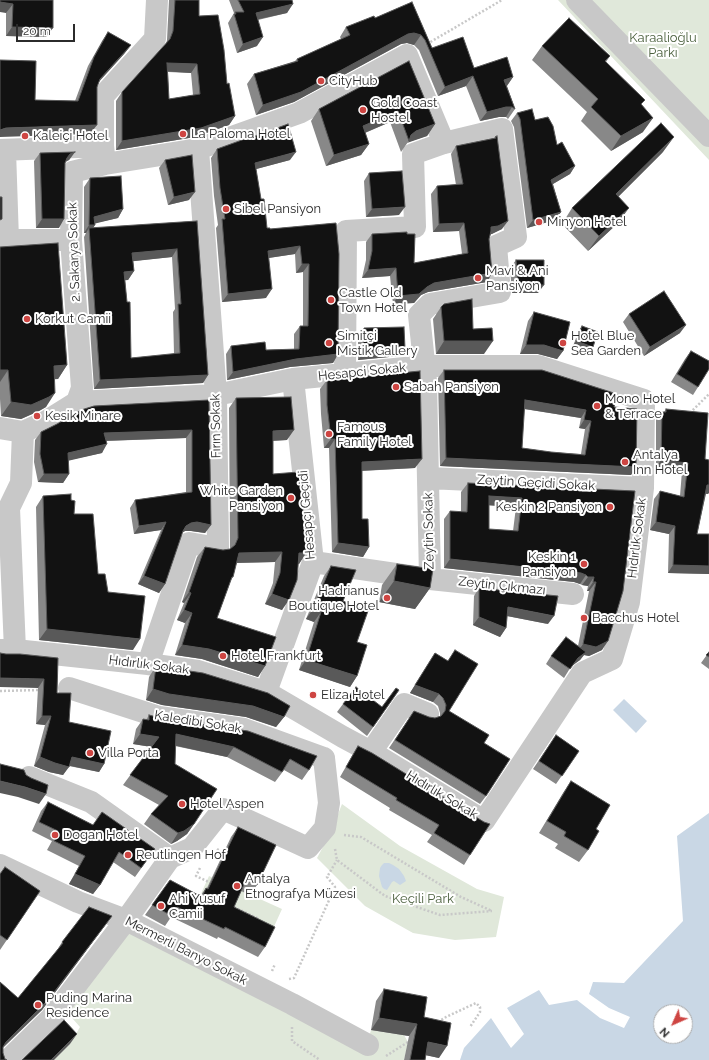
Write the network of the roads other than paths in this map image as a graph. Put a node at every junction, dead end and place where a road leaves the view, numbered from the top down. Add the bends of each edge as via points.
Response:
1 (157, 0) edge
2 (577, 0) edge
3 (709, 136) edge
4 (444, 143) junction
5 (198, 149) junction
6 (3, 150) edge
7 (104, 155) junction
8 (4, 240) edge
9 (71, 240) junction
10 (425, 366) junction
11 (345, 374) junction
12 (293, 379) junction
13 (216, 395) junction
14 (644, 400) joint
15 (77, 402) junction
16 (0, 428) edge
17 (23, 432) junction
18 (428, 478) junction
19 (643, 488) junction
20 (313, 562) junction
21 (430, 579) junction
22 (574, 594) dead end
23 (8, 650) edge
24 (148, 664) junction
25 (69, 688) road end
26 (266, 692) junction
27 (428, 714) dead end
28 (343, 737) junction
29 (371, 752) junction
30 (324, 758) junction
31 (29, 777) edge
32 (170, 858) junction
33 (0, 865) edge
34 (126, 920) junction
35 (377, 1051) road end
36 (8, 1060) edge

1 - 7 street via 155,39 103,96
2 - 3 street
4 - 5 street via 407,55 299,113
4 - 10 street, Zeytin Sokak via 502,129 516,237 496,246 500,292 430,304 418,315
4 - 11 street via 413,154 416,227 346,231
5 - 7 street
5 - 13 street, Fırın Sokak
6 - 7 street
6 - 8 street
7 - 9 street, 2. Sakarya Sokak via 72,172
8 - 9 street
9 - 15 street, 2. Sakarya Sokak via 82,388
10 - 11 street, Hesapci Sokak
10 - 14 street, Hesapci Sokak via 538,366
10 - 18 street, Zeytin Sokak
11 - 12 street, Hesapci Sokak
12 - 13 street, Hesapci Sokak
12 - 20 street, Hesapçı Geçidi
13 - 15 street, Hesapci Sokak
13 - 24 street, Fırın Sokak via 218,548 190,543
14 - 19 street, Hıdırlık Sokak
15 - 17 street
16 - 17 street
17 - 23 street via 21,483 9,508
18 - 19 street, Zeytin Geçidi Sokak
18 - 21 street, Zeytin Sokak
19 - 29 street, Hıdırlık Sokak via 629,602 612,659 582,673 484,821
20 - 21 street, Zeytin Sokak
20 - 26 street, Hesapçı Geçidi
21 - 22 street, Zeytin Çıkmazı
23 - 24 street, Hıdırlık Sokak
24 - 26 street, Hıdırlık Sokak via 198,671
25 - 30 street, Kaledibi Sokak via 158,717 244,729
26 - 28 street, Hıdırlık Sokak
27 - 29 street via 404,704
28 - 29 street, Hıdırlık Sokak
28 - 30 street
30 - 32 street via 329,803 328,830 308,848 223,809 192,848
31 - 32 street via 91,802
32 - 34 street
33 - 34 street, Mermerli Banyo Sokak via 78,902
34 - 35 street, Mermerli Banyo Sokak via 292,1004
34 - 36 street via 51,1018

